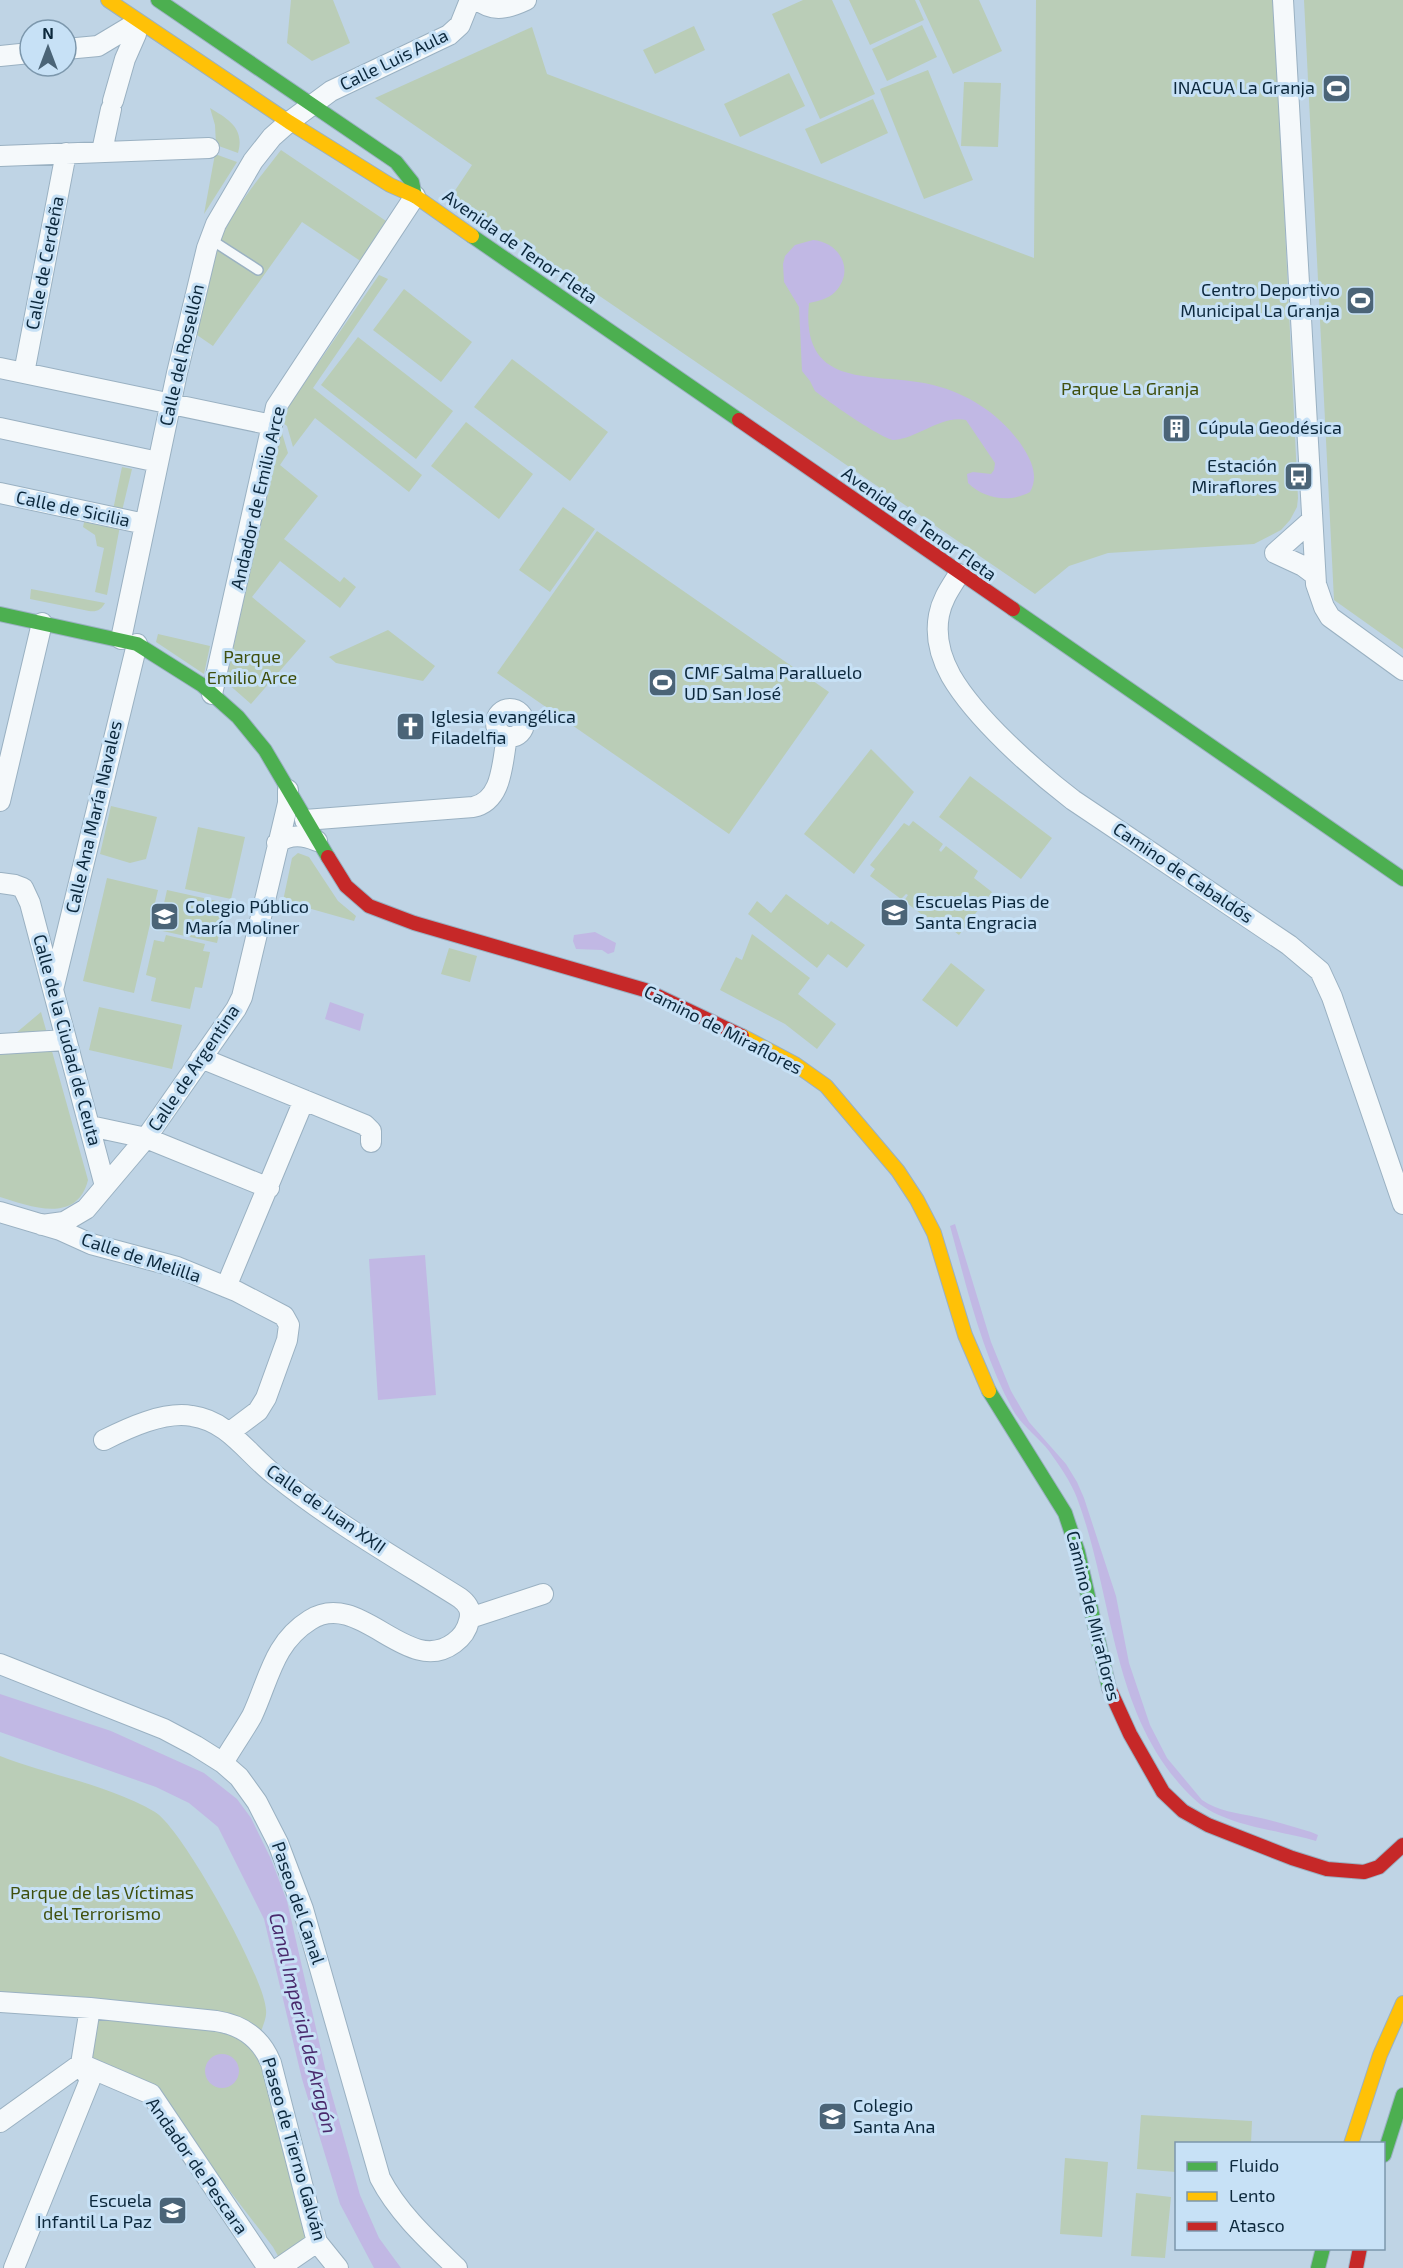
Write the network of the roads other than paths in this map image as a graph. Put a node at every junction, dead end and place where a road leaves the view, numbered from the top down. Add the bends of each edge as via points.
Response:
1 (108, 0) edge
2 (158, 0) edge
3 (526, 0) edge
4 (1283, 0) edge
5 (472, 3) edge
6 (78, 48) edge
7 (18, 54) edge
8 (0, 56) edge
9 (312, 104) junction
10 (289, 122) junction
11 (208, 148) dead end
12 (102, 151) junction
13 (66, 153) junction
14 (0, 156) edge
15 (415, 196) junction
16 (210, 239) junction
17 (258, 270) dead end
18 (0, 368) edge
19 (24, 373) junction
20 (170, 404) junction
21 (272, 425) junction
22 (0, 428) edge
23 (158, 462) junction
24 (0, 494) edge
25 (1312, 520) junction
26 (145, 524) junction
27 (959, 574) junction
28 (1315, 575) junction
29 (0, 614) edge
30 (42, 622) junction
31 (129, 641) junction
32 (1403, 670) edge
33 (212, 694) junction
34 (507, 737) dead end
35 (288, 790) junction
36 (0, 801) edge
37 (305, 820) junction
38 (317, 841) junction
39 (277, 843) junction
40 (1403, 879) edge
41 (0, 883) edge
42 (53, 990) junction
43 (66, 1040) junction
44 (0, 1044) edge
45 (201, 1058) junction
46 (304, 1100) junction
47 (90, 1126) junction
48 (146, 1138) junction
49 (371, 1142) dead end
50 (105, 1186) junction
51 (268, 1188) junction
52 (1403, 1204) edge
53 (0, 1212) edge
54 (42, 1225) junction
55 (226, 1287) junction
56 (230, 1432) junction
57 (104, 1440) dead end
58 (543, 1594) dead end
59 (470, 1618) junction
60 (0, 1664) edge
61 (223, 1763) junction
62 (1403, 1845) edge
63 (0, 2002) edge
64 (1403, 2002) edge
65 (90, 2008) junction
66 (81, 2064) junction
67 (1403, 2096) edge
68 (0, 2122) edge
69 (1352, 2142) edge
70 (1385, 2149) edge
71 (318, 2242) junction
72 (1322, 2250) edge
73 (1360, 2250) edge
74 (14, 2268) edge
75 (268, 2268) edge
76 (279, 2268) edge
77 (338, 2268) edge
78 (457, 2268) edge
79 (1318, 2268) edge
80 (1356, 2268) edge

1 - 10 main road, Avenida de Tenor Fleta
2 - 9 main road, Avenida de Tenor Fleta
3 - 5 street via 499,9
4 - 25 street
5 - 9 street, Calle Luis Aula via 449,35 331,91
6 - 12 street via 98,46 132,31
7 - 8 street
9 - 10 street, Calle del Rosellón
9 - 15 main road, Avenida de Tenor Fleta via 396,162 412,182
10 - 15 main road, Avenida de Tenor Fleta via 390,185
10 - 16 street, Calle del Rosellón via 253,161
11 - 12 street
12 - 13 street
13 - 14 street
13 - 19 street, Calle de Cerdeña
15 - 21 street, Andador de Emilio Arce via 276,407
15 - 27 main road, Avenida de Tenor Fleta
16 - 17 lane
16 - 20 street, Calle del Rosellón
18 - 19 street
19 - 20 street
20 - 21 street
20 - 23 street, Calle del Rosellón
21 - 33 street, Andador de Emilio Arce
22 - 23 street
23 - 26 street, Calle del Rosellón
24 - 26 street, Calle de Sicilia
25 - 28 street
25 - 28 street via 1275,553
26 - 31 street, Calle del Rosellón
27 - 40 main road, Avenida de Tenor Fleta
27 - 52 street, Camino de Cabaldós via 939,615 940,647 951,677 981,715 1073,801 1320,970
28 - 32 street via 1320,599 1330,617
29 - 30 main road, Camino de Miraflores
30 - 31 main road, Camino de Miraflores
30 - 36 street
31 - 33 main road, Camino de Miraflores via 182,671
31 - 42 street, Calle Ana María Navales
33 - 35 main road, Camino de Miraflores via 260,744
34 - 37 street via 496,789 485,803
35 - 37 main road, Camino de Miraflores
35 - 39 street, Calle de Argentina
37 - 38 main road, Camino de Miraflores
38 - 39 street via 294,836
38 - 62 main road, Camino de Miraflores via 346,886 369,906 414,923 638,987 746,1038 826,1086 898,1171 934,1233 982,1379 1065,1513 1110,1690 1163,1792 1183,1811 1215,1828 1327,1869 1364,1872 1379,1867
39 - 45 street, Calle de Argentina via 242,997
41 - 42 street, Calle de la Ciudad de Ceuta via 23,888 27,895
42 - 43 street, Calle de la Ciudad de Ceuta
43 - 44 street
43 - 47 street, Calle de la Ciudad de Ceuta
45 - 46 street
45 - 48 street, Calle de Argentina
46 - 49 street via 365,1125 371,1131
46 - 51 street
47 - 48 street
47 - 50 street, Calle de la Ciudad de Ceuta
48 - 50 street, Calle de Argentina
48 - 51 street
50 - 54 street, Calle de Argentina via 79,1215
51 - 55 street
53 - 54 street, Calle de Melilla
54 - 55 street, Calle de Melilla via 91,1244 177,1267
55 - 56 street, Calle de Melilla via 278,1311 289,1325 262,1405
56 - 57 street, Calle de Juan XXII via 190,1415 131,1427
56 - 59 street, Calle de Juan XXII via 274,1476 460,1598 468,1605
58 - 59 street
59 - 61 street via 457,1641 439,1651 424,1652 354,1617 319,1614 280,1648 251,1716
60 - 61 street, Paseo del Canal via 164,1729
61 - 78 street, Paseo del Canal via 257,1802 292,1875 380,2178 411,2222
63 - 65 street, Paseo de Tierno Galván
64 - 69 main road via 1380,2055
65 - 66 street
65 - 71 street, Paseo de Tierno Galván via 225,2022 262,2044 271,2063
66 - 68 street
66 - 74 street via 90,2080
66 - 75 street, Andador de Pescara via 151,2094
67 - 70 main road
71 - 76 street
71 - 77 street, Paseo de Tierno Galván
72 - 79 main road
73 - 80 main road

